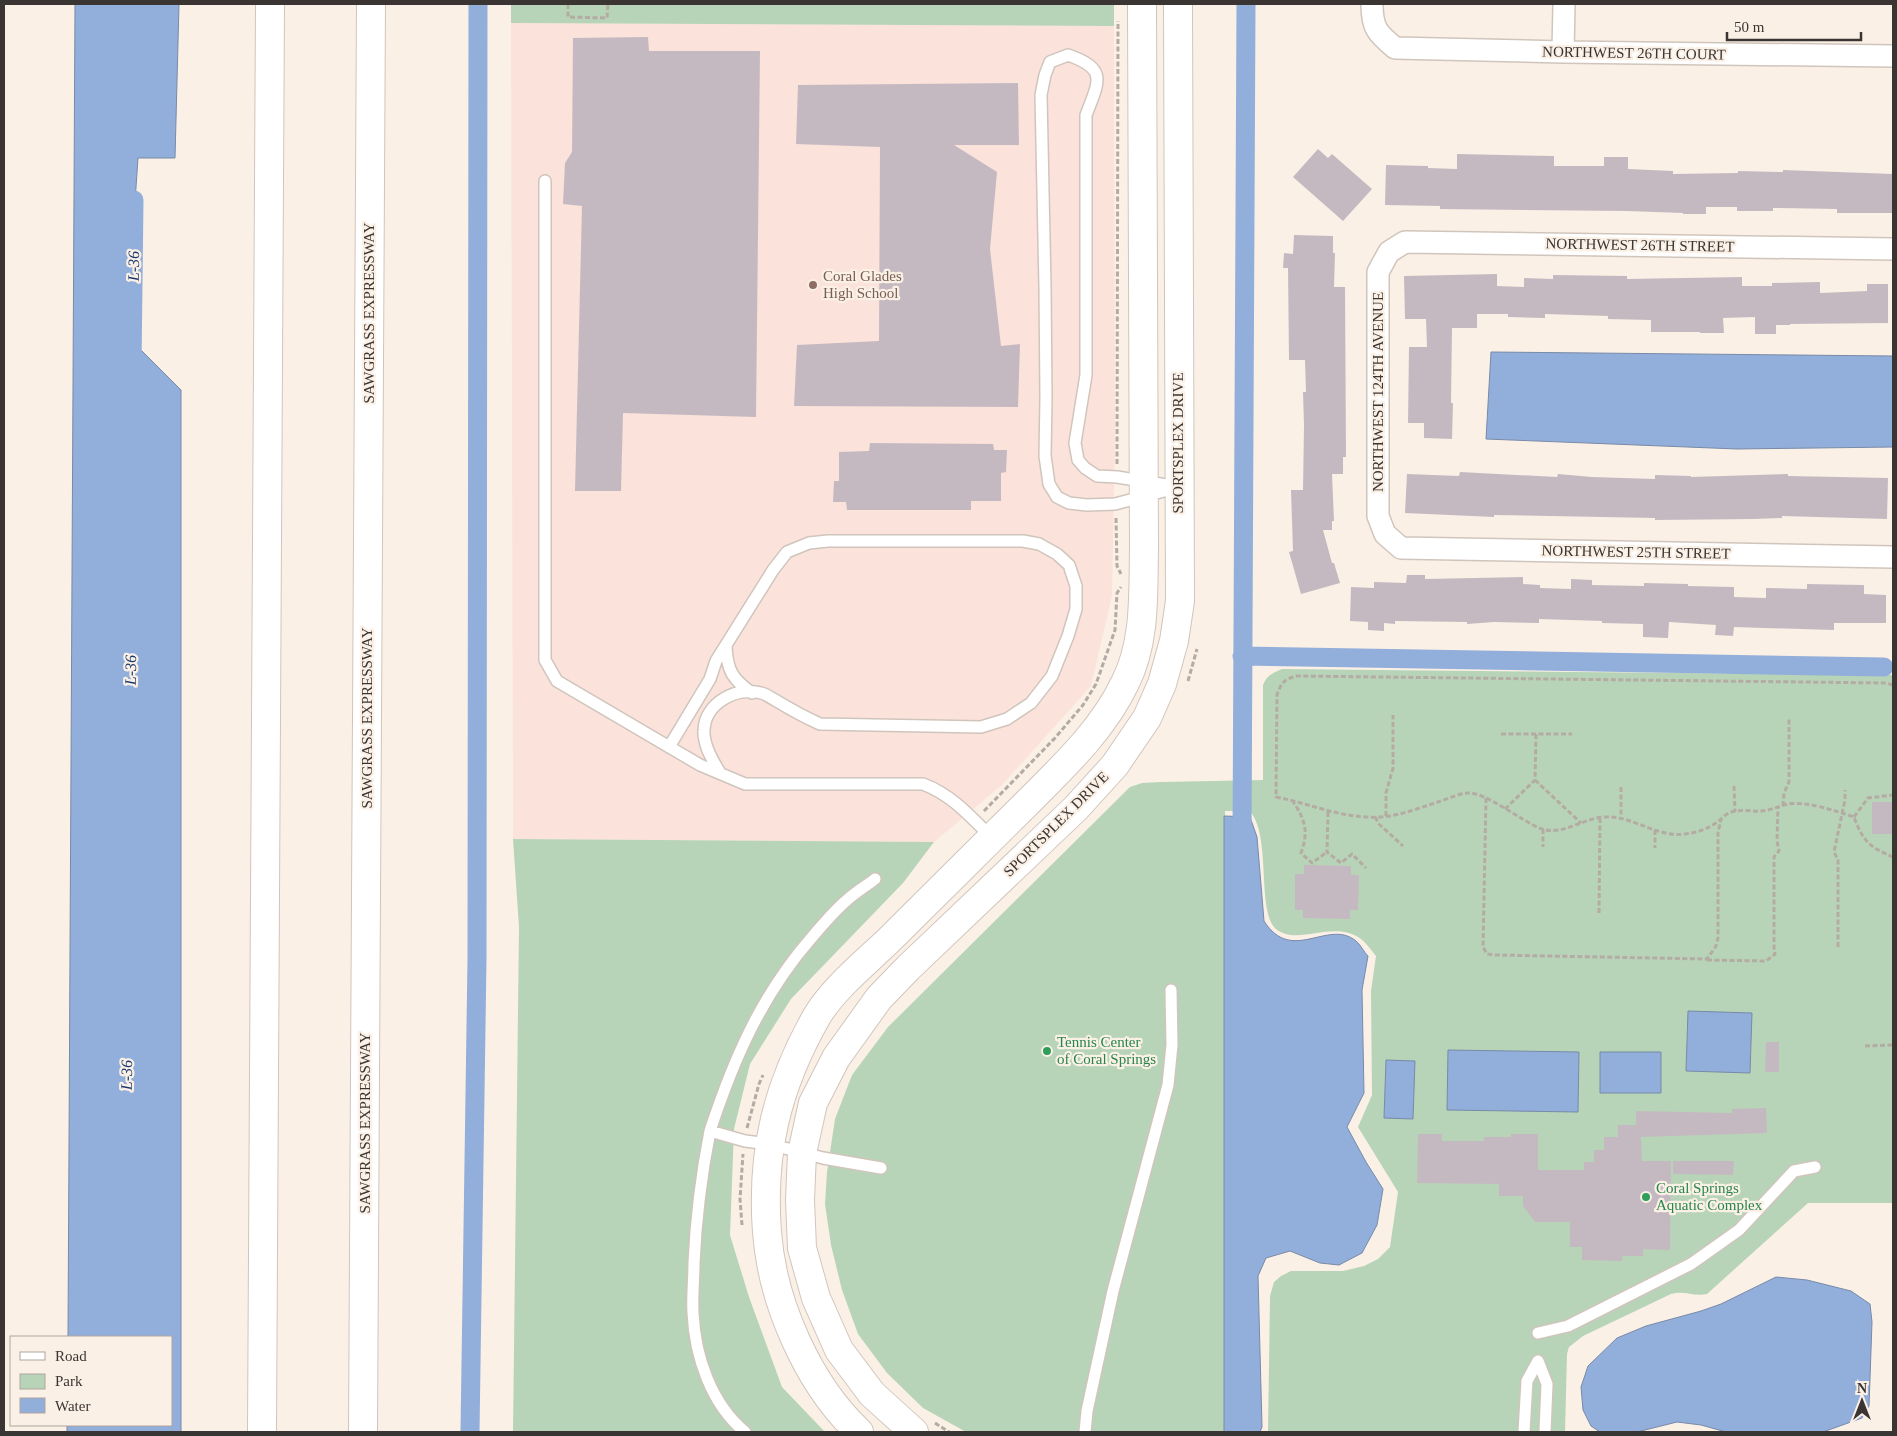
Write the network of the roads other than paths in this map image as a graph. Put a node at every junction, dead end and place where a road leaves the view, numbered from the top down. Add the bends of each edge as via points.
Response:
1 (270, 4) edge
2 (371, 4) edge
3 (1142, 4) edge
4 (1178, 4) edge
5 (1372, 4) edge
6 (1564, 4) edge
7 (1563, 52) junction
8 (1893, 56) edge
9 (545, 181) dead end
10 (1893, 249) edge
11 (1389, 252) joint
12 (1178, 487) junction
13 (1143, 488) junction
14 (1385, 534) joint
15 (1893, 557) edge
16 (726, 646) junction
17 (752, 693) junction
18 (669, 747) junction
19 (720, 774) junction
20 (992, 838) junction
21 (875, 879) dead end
22 (1171, 990) dead end
23 (710, 1131) junction
24 (769, 1144) junction
25 (802, 1153) junction
26 (1815, 1167) dead end
27 (881, 1168) dead end
28 (1538, 1333) dead end
29 (921, 1425) edge
30 (262, 1432) edge
31 (363, 1432) edge
32 (745, 1432) edge
33 (859, 1432) edge
34 (1085, 1432) edge
35 (1524, 1432) edge
36 (1545, 1432) edge

1 - 30 main road
2 - 31 main road, SAWGRASS EXPRESSWAY
3 - 13 main road
4 - 12 main road, SPORTSPLEX DRIVE
5 - 7 street, NORTHWEST 26TH COURT via 1372,18 1380,35 1395,48
6 - 7 street
7 - 8 street, NORTHWEST 26TH COURT
9 - 18 lane via 545,660 557,681
10 - 11 street, NORTHWEST 26TH STREET via 1405,242
11 - 14 street, NORTHWEST 124TH AVENUE via 1378,272 1378,516
12 - 13 lane
12 - 25 main road, SPORTSPLEX DRIVE via 1180,601 1174,641 1162,684 1147,718 1115,765 1076,808 879,998 836,1058 813,1103
13 - 13 lane via 1118,477 1097,476 1078,460 1075,443 1086,375 1086,115 1098,77 1094,68 1068,55 1050,62 1041,95 1046,305 1045,456 1049,484 1057,496 1069,503 1087,505 1115,504
13 - 20 main road via 1130,549 1142,608 1138,649 1126,681 1089,739
14 - 15 street, NORTHWEST 25TH STREET via 1401,548
16 - 17 lane via 727,665 738,683
16 - 17 lane via 787,552 809,543 1023,540 1057,554 1069,566 1076,586 1076,609 1052,676 1031,703 1007,719 980,726 820,724 761,693
16 - 18 lane
17 - 19 lane via 740,692 722,699 709,712 704,730 709,754
18 - 19 lane
19 - 20 lane via 745,784 923,784 938,789 955,801
20 - 24 main road via 842,986 818,1014 780,1097
21 - 23 lane via 826,921 794,957 767,996 727,1079
22 - 34 lane via 1172,1045 1168,1085 1113,1291
23 - 24 lane
23 - 32 lane via 697,1212 692,1313 704,1372 724,1409
24 - 25 lane
24 - 33 main road via 764,1200 769,1257 783,1310 809,1367 846,1420
25 - 27 lane
25 - 29 main road, SPORTSPLEX DRIVE via 802,1248 816,1298 839,1350 872,1394
26 - 28 lane via 1794,1171 1739,1230 1691,1264 1568,1326
35 - 36 lane via 1527,1381 1538,1361 1547,1384

